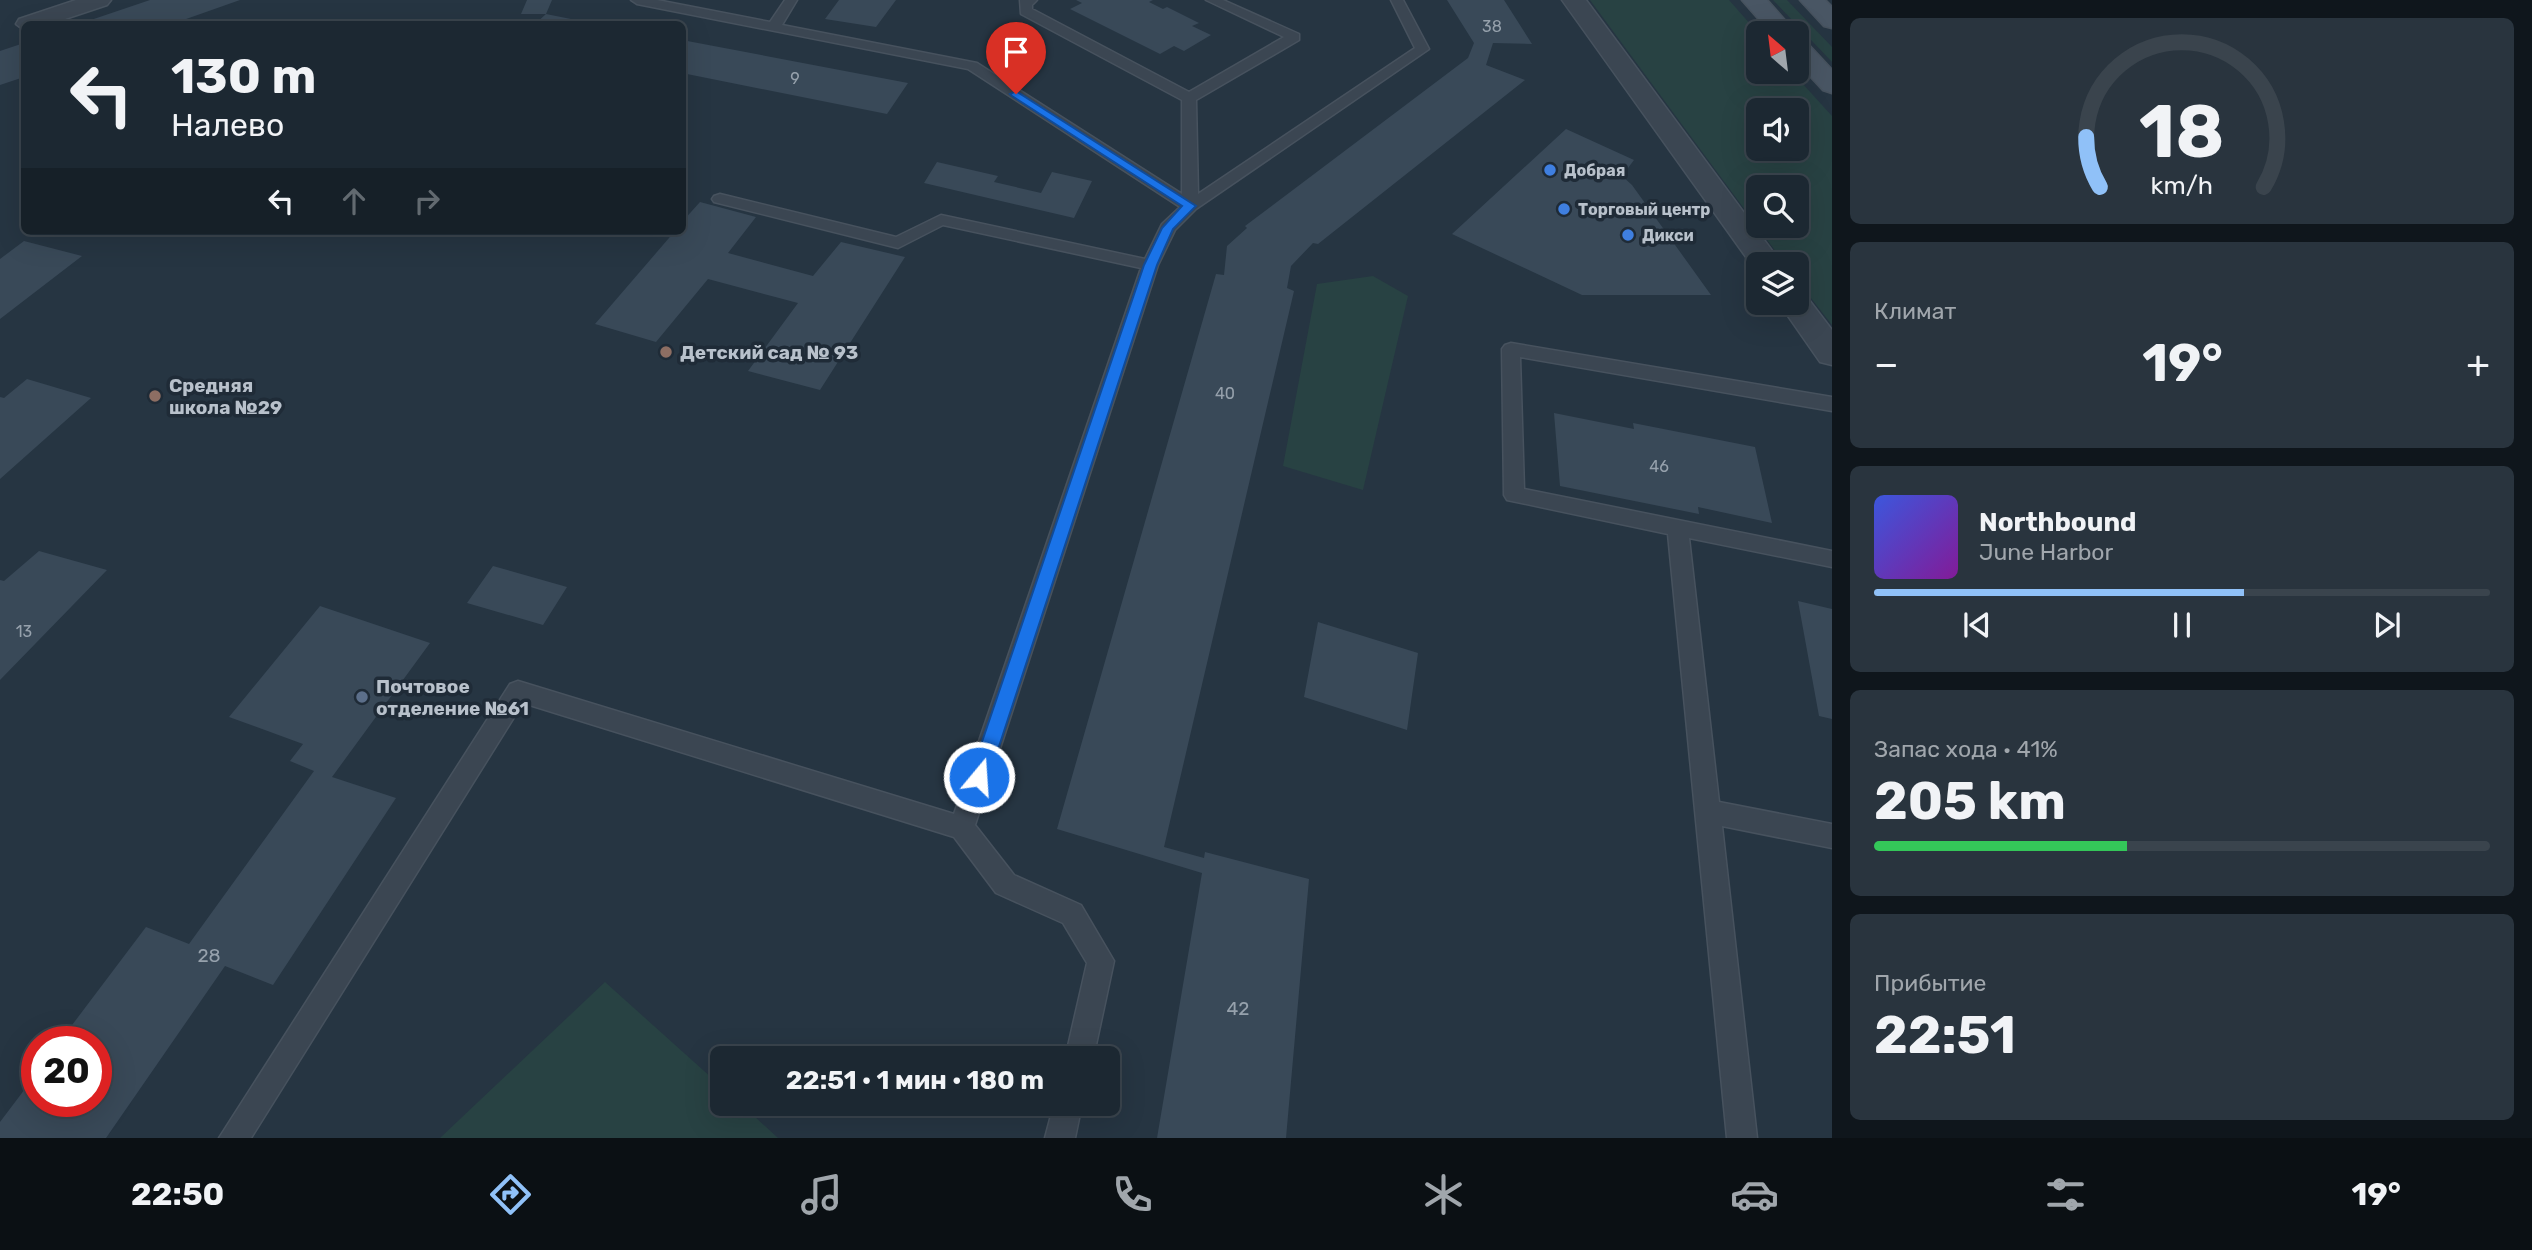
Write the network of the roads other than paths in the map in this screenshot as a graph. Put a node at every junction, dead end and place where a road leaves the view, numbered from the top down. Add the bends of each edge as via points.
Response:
1 (99, 0) edge
2 (637, 0) edge
3 (791, 0) edge
4 (1031, 0) edge
5 (1212, 0) edge
6 (1397, 0) edge
7 (1574, 0) edge
8 (1754, 0) edge
9 (1812, 0) edge
10 (38, 21) edge
11 (1773, 21) edge
12 (1832, 21) edge
13 (774, 27) junction
14 (1810, 61) edge
15 (1832, 85) edge
16 (1189, 98) junction
17 (720, 199) dead end
18 (1190, 206) junction
19 (1758, 252) edge
20 (1150, 265) junction
21 (1804, 315) edge
22 (1832, 354) edge
23 (1832, 404) edge
24 (1678, 528) junction
25 (1832, 559) edge
26 (1709, 812) junction
27 (962, 828) junction
28 (1832, 836) edge
29 (1082, 1046) edge
30 (1065, 1116) edge
31 (234, 1138) edge
32 (1060, 1138) edge
33 (1742, 1138) edge

1 - 10 street
2 - 13 lane
3 - 13 lane
4 - 16 lane via 1025,3 1026,11
5 - 16 lane via 1294,37
6 - 18 lane via 1422,49
7 - 19 street
8 - 11 main road
9 - 12 main road
13 - 18 lane via 972,66
14 - 15 main road
16 - 18 lane
17 - 20 lane via 898,243 941,220
18 - 20 lane via 1168,228
20 - 27 lane
21 - 22 street
23 - 24 lane via 1511,349 1514,495
24 - 25 lane
24 - 26 lane
26 - 28 lane
26 - 33 lane
27 - 29 lane via 1005,884 1072,914 1101,961
27 - 31 lane via 518,691
30 - 32 lane

